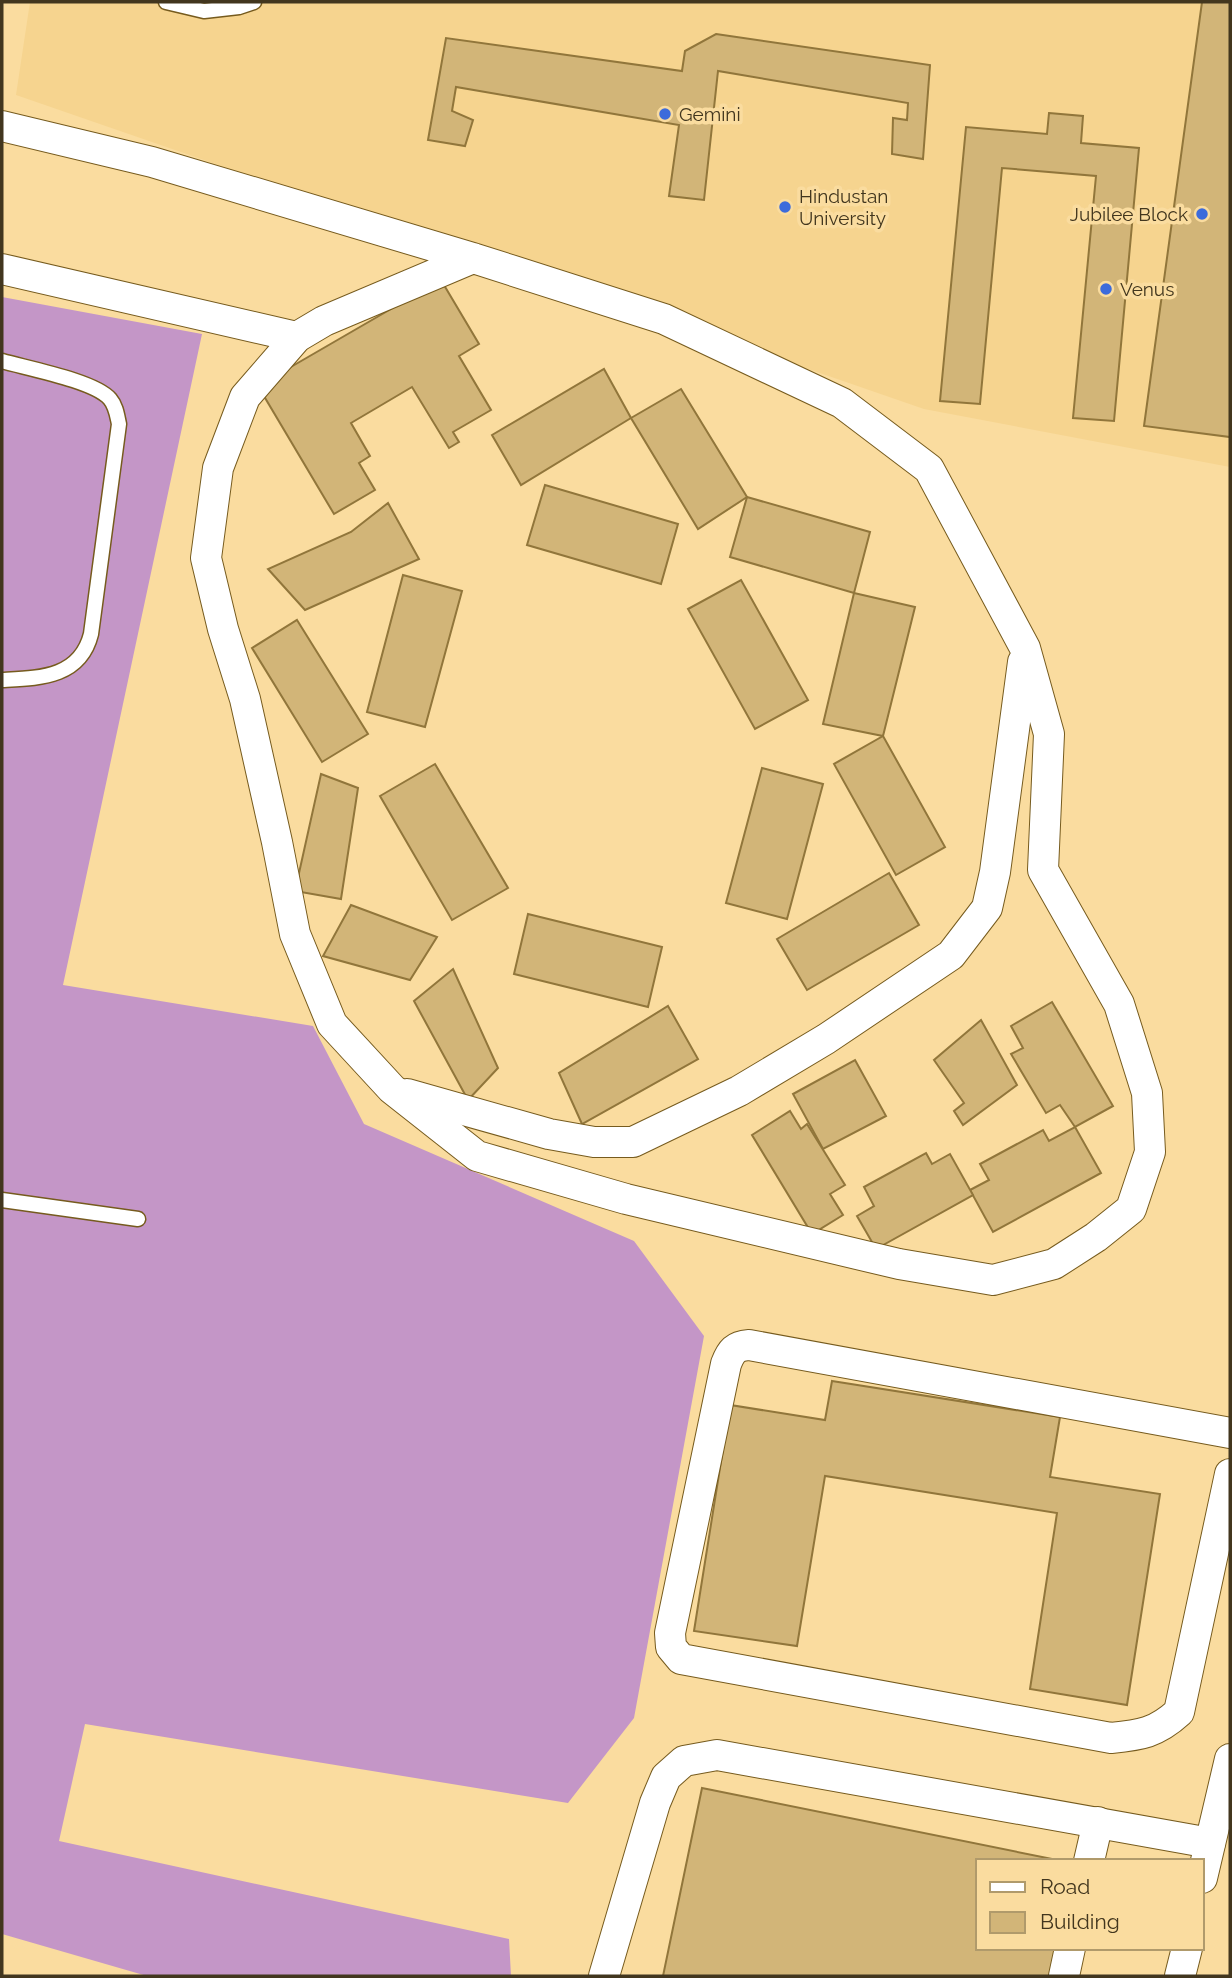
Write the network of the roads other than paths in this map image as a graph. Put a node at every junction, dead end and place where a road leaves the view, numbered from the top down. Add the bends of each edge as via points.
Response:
1 (166, 2) edge
2 (254, 2) edge
3 (2, 126) edge
4 (473, 258) junction
5 (2, 269) edge
6 (297, 337) junction
7 (2, 361) edge
8 (1026, 648) junction
9 (2, 680) edge
10 (392, 1089) junction
11 (2, 1200) edge
12 (138, 1219) dead end
13 (1230, 1433) edge
14 (1230, 1474) edge
15 (1230, 1759) edge
16 (1098, 1822) junction
17 (1210, 1843) junction
18 (1089, 1859) edge
19 (1204, 1869) edge
20 (1070, 1950) edge
21 (1186, 1950) edge
22 (604, 1976) edge
23 (1064, 1976) edge
24 (1180, 1976) edge

1 - 2 lane via 204,11
3 - 4 street via 152,162
4 - 6 street via 324,321
4 - 8 street via 664,319 842,403 929,469
5 - 6 street
6 - 10 street via 245,397 218,468 206,558 245,699 295,934 332,1024
7 - 9 lane via 91,386 109,397 119,424 88,648 62,671
8 - 10 street via 987,908 951,955 739,1091 633,1142 594,1142 549,1134
8 - 10 street via 1049,734 1043,870 1119,1004 1147,1093 1150,1152 1131,1209 1097,1237 1054,1264 993,1280 899,1264 626,1199 477,1156
11 - 12 lane
13 - 14 street via 738,1346 726,1364 670,1633 671,1647 681,1659 1111,1738 1144,1735 1180,1712
15 - 17 street
16 - 17 street
16 - 18 street
16 - 22 street via 717,1755 684,1760 666,1777 655,1803
17 - 19 street
20 - 23 street
21 - 24 street

